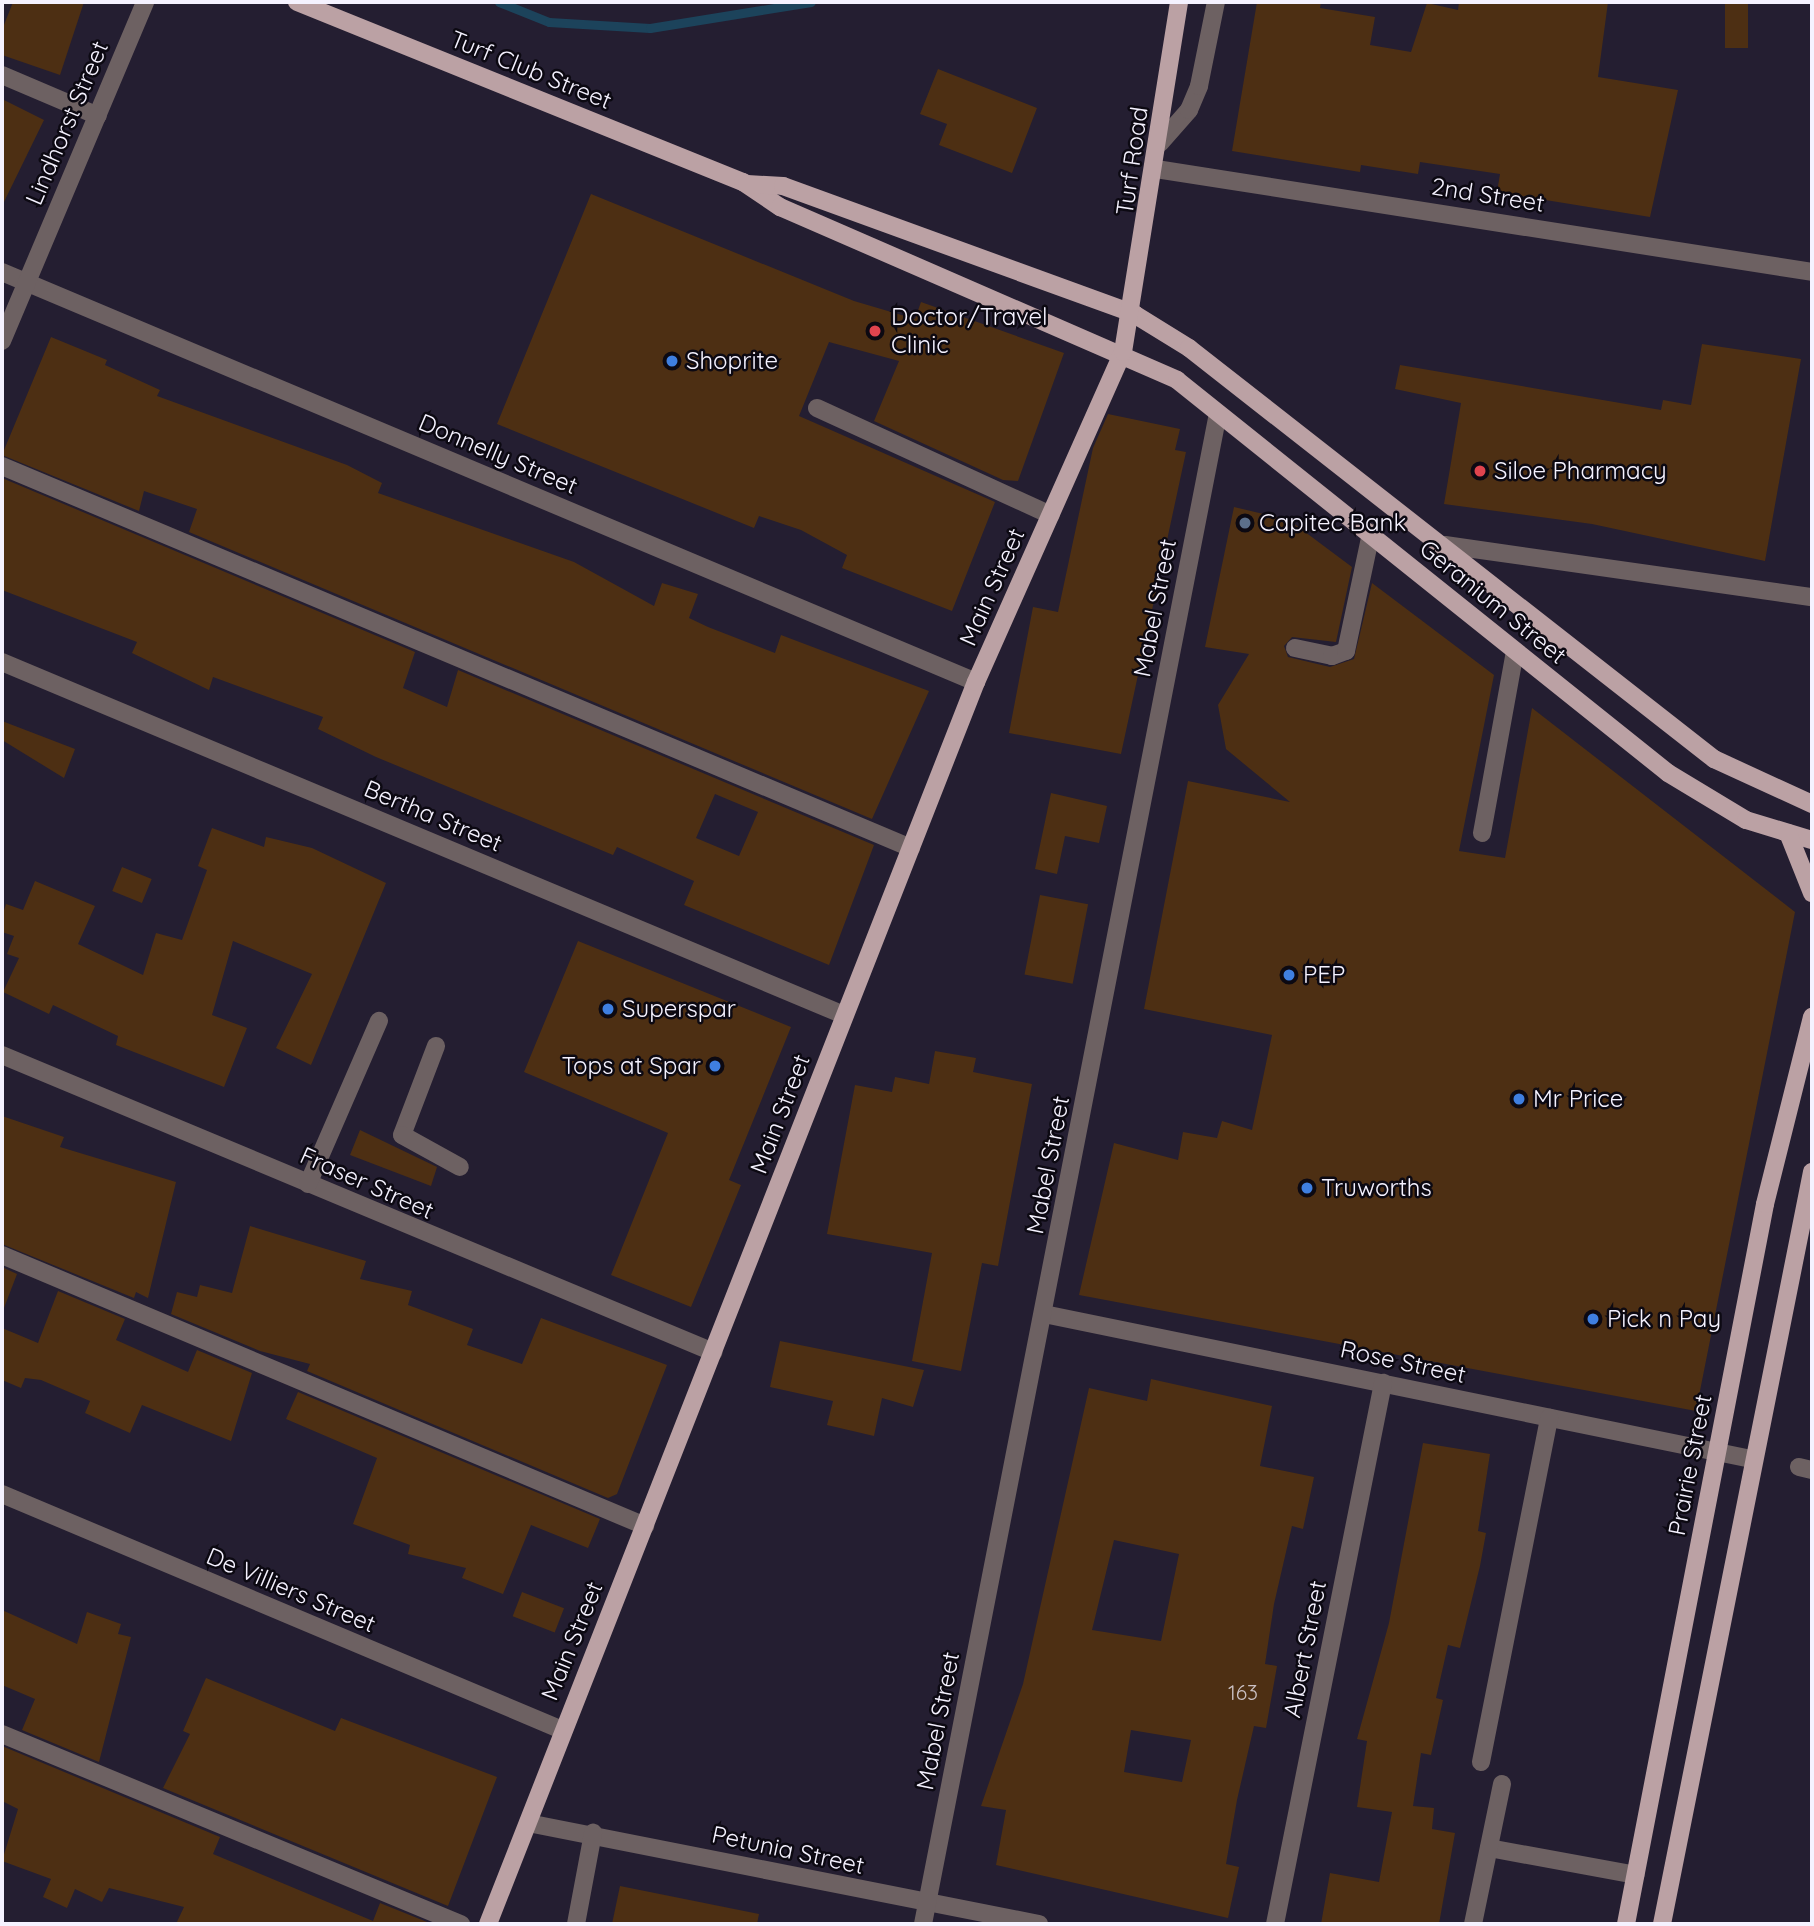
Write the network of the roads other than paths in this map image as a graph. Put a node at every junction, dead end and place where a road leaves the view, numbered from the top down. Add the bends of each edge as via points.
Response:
1 (145, 2) edge
2 (297, 2) edge
3 (1179, 2) edge
4 (1216, 2) edge
5 (2, 75) edge
6 (98, 116) junction
7 (1160, 143) junction
8 (1156, 169) junction
9 (747, 184) junction
10 (2, 272) edge
11 (1812, 272) edge
12 (25, 282) junction
13 (1132, 321) junction
14 (2, 341) edge
15 (1123, 352) junction
16 (817, 408) dead end
17 (1218, 414) junction
18 (2, 466) edge
19 (1051, 515) junction
20 (1371, 533) junction
21 (1445, 545) junction
22 (1812, 597) edge
23 (1296, 648) dead end
24 (1515, 652) junction
25 (2, 662) edge
26 (976, 682) junction
27 (1812, 804) edge
28 (1482, 833) dead end
29 (1788, 833) junction
30 (1812, 840) edge
31 (911, 848) junction
32 (1812, 894) edge
33 (844, 1015) junction
34 (1812, 1017) edge
35 (379, 1021) dead end
36 (436, 1046) dead end
37 (2, 1055) edge
38 (460, 1167) dead end
39 (1812, 1172) edge
40 (308, 1184) junction
41 (2, 1255) edge
42 (1044, 1314) junction
43 (713, 1352) junction
44 (1382, 1383) junction
45 (1549, 1418) junction
46 (1717, 1451) junction
47 (1751, 1459) junction
48 (2, 1494) edge
49 (645, 1526) junction
50 (562, 1730) junction
51 (2, 1734) edge
52 (1481, 1762) dead end
53 (1502, 1784) dead end
54 (528, 1823) junction
55 (593, 1833) junction
56 (1489, 1848) junction
57 (1636, 1875) junction
58 (927, 1904) junction
59 (461, 1924) edge
60 (488, 1924) edge
61 (576, 1924) edge
62 (923, 1924) edge
63 (1039, 1924) edge
64 (1275, 1924) edge
65 (1473, 1924) edge
66 (1626, 1924) edge
67 (1662, 1924) edge

1 - 6 street, Lindhorst Street
2 - 9 main road, Turf Club Street
3 - 7 main road, Turf Road
4 - 7 street via 1199,86 1189,110
5 - 6 street
6 - 12 street, Lindhorst Street
7 - 8 main road, Turf Road
8 - 11 street, 2nd Street
8 - 13 main road, Turf Road
9 - 13 main road, Turf Club Street via 783,186
9 - 15 main road, Turf Club Street via 780,207
10 - 12 street, Donnelly Street
12 - 14 street, Lindhorst Street
12 - 26 street, Donnelly Street
13 - 15 main road, Main Street
13 - 21 main road, Geranium Street via 1189,348
15 - 17 main road, Geranium Street via 1177,380
15 - 19 main road, Main Street
16 - 19 street
17 - 20 main road, Geranium Street
17 - 42 street, Mabel Street
18 - 31 street
19 - 26 main road, Main Street
20 - 23 street via 1346,651 1332,656
20 - 24 main road, Geranium Street
21 - 22 street
21 - 27 main road, Geranium Street via 1714,759
24 - 28 street
24 - 29 main road, Geranium Street via 1707,800
25 - 33 street, Bertha Street
26 - 31 main road, Main Street
29 - 30 main road, Geranium Street
29 - 32 main road
31 - 33 main road, Main Street
33 - 43 main road, Main Street
34 - 46 main road, Prairie Street via 1765,1204
35 - 40 street
36 - 38 street via 402,1135
37 - 40 street, Fraser Street
39 - 47 main road
40 - 43 street, Fraser Street
41 - 49 street
42 - 44 street, Rose Street
42 - 58 street, Mabel Street
43 - 49 main road, Main Street
44 - 45 street, Rose Street
44 - 64 street, Albert Street
45 - 46 street, Rose Street
45 - 52 street
46 - 47 street, Rose Street
46 - 57 main road, Prairie Street
47 - 67 main road
48 - 50 street, De Villiers Street
49 - 50 main road, Main Street
50 - 54 main road, Main Street
51 - 59 street
53 - 56 street
54 - 55 street, Petunia Street
54 - 60 main road, Main Street
55 - 58 street, Petunia Street
55 - 61 street
56 - 57 street
56 - 65 street
57 - 66 main road, Prairie Street
58 - 62 street, Mabel Street
58 - 63 street, Petunia Street

